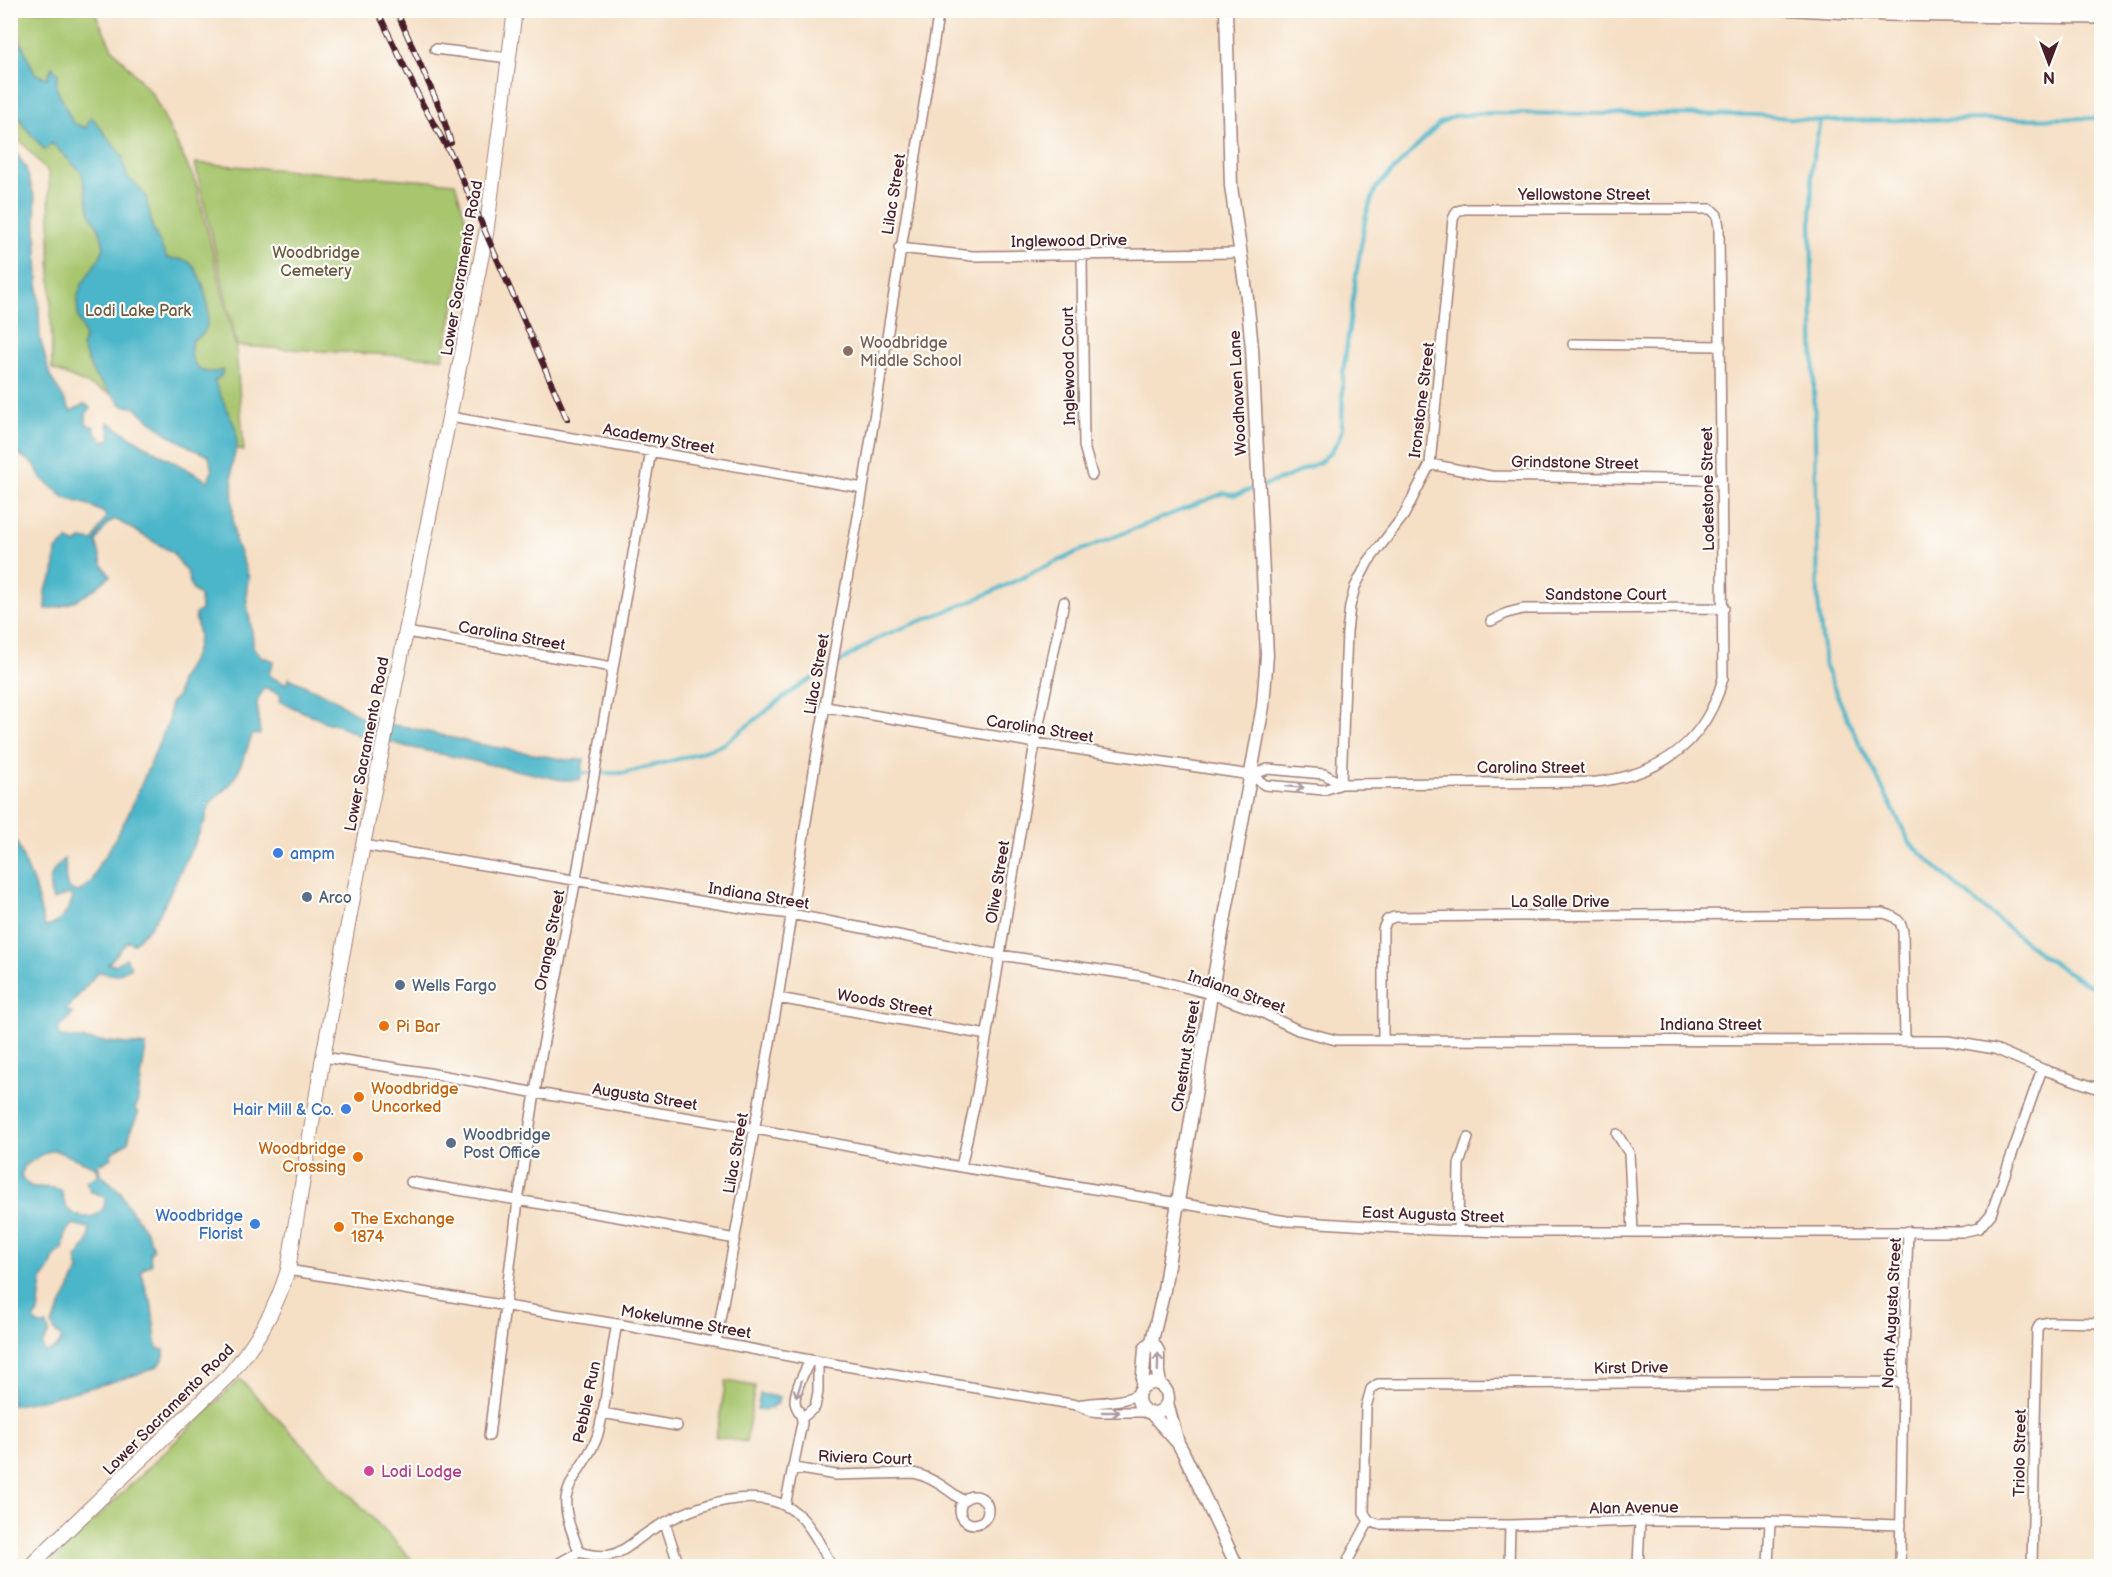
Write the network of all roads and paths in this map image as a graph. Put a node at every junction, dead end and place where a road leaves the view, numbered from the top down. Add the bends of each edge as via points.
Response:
1 (515, 10) edge
2 (939, 10) edge
3 (1226, 10) edge
4 (1779, 10) edge
5 (2102, 19) edge
6 (435, 49) dead end
7 (509, 58) junction
8 (1715, 213) joint
9 (1455, 215) joint
10 (900, 248) junction
11 (1240, 253) junction
12 (1082, 255) junction
13 (1573, 344) dead end
14 (1720, 346) junction
15 (450, 417) junction
16 (651, 452) junction
17 (1430, 464) junction
18 (1092, 475) dead end
19 (1721, 480) junction
20 (863, 488) junction
21 (1064, 602) dead end
22 (1724, 608) junction
23 (1491, 621) dead end
24 (406, 632) junction
25 (613, 667) junction
26 (826, 707) junction
27 (1035, 743) junction
28 (1678, 751) joint
29 (1251, 775) junction
30 (1341, 784) junction
31 (363, 845) junction
32 (576, 879) junction
33 (791, 914) junction
34 (1000, 955) junction
35 (1211, 994) junction
36 (778, 998) junction
37 (987, 1035) junction
38 (1383, 1040) junction
39 (1905, 1040) junction
40 (323, 1058) junction
41 (2042, 1069) junction
42 (2102, 1090) edge
43 (536, 1093) junction
44 (755, 1129) junction
45 (1617, 1134) dead end
46 (1468, 1138) dead end
47 (961, 1167) junction
48 (411, 1182) dead end
49 (518, 1201) junction
50 (1179, 1203) junction
51 (1458, 1231) junction
52 (1633, 1231) junction
53 (1908, 1231) junction
54 (735, 1239) junction
55 (288, 1270) junction
56 (504, 1305) junction
57 (617, 1323) junction
58 (2102, 1323) edge
59 (1152, 1341) junction
60 (716, 1342) junction
61 (814, 1361) junction
62 (1903, 1382) junction
63 (1160, 1384) junction
64 (1140, 1391) junction
65 (1167, 1403) junction
66 (1077, 1405) junction
67 (1148, 1412) junction
68 (602, 1413) junction
69 (802, 1418) junction
70 (677, 1426) dead end
71 (489, 1436) dead end
72 (1178, 1443) junction
73 (794, 1468) junction
74 (963, 1501) dead end
75 (785, 1506) junction
76 (1369, 1521) junction
77 (1640, 1521) junction
78 (1770, 1521) junction
79 (665, 1523) junction
80 (1900, 1524) junction
81 (1510, 1525) junction
82 (579, 1552) junction
83 (1348, 1560) dead end
84 (30, 1566) edge
85 (557, 1566) edge
86 (679, 1566) edge
87 (832, 1566) edge
88 (1237, 1566) edge
89 (1509, 1566) edge
90 (1638, 1566) edge
91 (1768, 1566) edge
92 (1900, 1566) edge
93 (2032, 1566) edge

1 - 7 main road, Lower Sacramento Road
2 - 10 street, Lilac Street
3 - 11 street, Woodhaven Lane via 1231,186
4 - 5 street
6 - 7 street
7 - 15 main road, Lower Sacramento Road via 486,234
8 - 9 street, Yellowstone Street via 1700,208 1465,208
8 - 14 street, Lodestone Street via 1719,227
9 - 17 street, Ironstone Street
10 - 12 street, Inglewood Drive via 973,256
10 - 20 street, Lilac Street
11 - 12 street, Inglewood Drive
11 - 29 street, Woodhaven Lane via 1251,332 1265,614 1266,673
12 - 18 street, Inglewood Court via 1084,446
13 - 14 street
14 - 19 street, Lodestone Street
15 - 16 street, Academy Street
15 - 24 main road, Lower Sacramento Road
16 - 20 street, Academy Street
16 - 25 street, Orange Street
17 - 19 street, Grindstone Street via 1491,476
17 - 30 street, Ironstone Street via 1412,502 1368,562 1355,587 1347,632
19 - 22 street, Lodestone Street
20 - 26 street, Lilac Street
21 - 27 street, Olive Street
22 - 23 street, Sandstone Court via 1523,609
22 - 28 street, Lodestone Street via 1723,678 1719,694 1708,715
24 - 25 street, Carolina Street
24 - 31 main road, Lower Sacramento Road
25 - 32 street, Orange Street
26 - 27 street, Carolina Street
26 - 33 street, Lilac Street
27 - 29 street, Carolina Street
27 - 34 street, Olive Street
28 - 30 street, Carolina Street via 1643,772 1597,782
29 - 30 street, Carolina Street via 1268,769 1324,774
29 -> 30 street, Carolina Street via 1265,785 1324,790
29 - 35 street, Chestnut Street
31 - 32 street, Indiana Street
31 - 40 main road, Lower Sacramento Road
32 - 33 street, Indiana Street
32 - 43 street, Orange Street
33 - 34 street, Indiana Street
33 - 36 street, Lilac Street
34 - 35 street, Indiana Street via 1141,976
34 - 37 street, Olive Street
35 - 38 street, Indiana Street via 1263,1012 1298,1030 1336,1040
35 - 50 street, Chestnut Street
36 - 37 street, Woods Street
36 - 44 street, Lilac Street
37 - 47 street, Olive Street
38 - 39 street, Indiana Street
38 - 39 street, La Salle Drive via 1383,929 1387,920 1394,917 1883,914 1894,916 1903,932
39 - 41 street, Indiana Street via 1948,1041 1995,1049
40 - 43 street, Augusta Street
40 - 55 main road, Lower Sacramento Road
41 - 42 street, Indiana Street
41 - 53 street, North Augusta Street via 1991,1214 1979,1228 1962,1232
43 - 44 street, Augusta Street
43 - 49 street, Orange Street
44 - 47 street, Augusta Street
44 - 54 street, Lilac Street
45 - 52 street via 1629,1153
46 - 51 street via 1459,1164
47 - 50 street, East Augusta Street
48 - 49 street
49 - 54 street
49 - 56 street, Orange Street
50 - 51 street, East Augusta Street via 1287,1221
50 - 59 street, Chestnut Street
51 - 52 street, East Augusta Street
52 - 53 street, East Augusta Street
53 - 62 street, North Augusta Street
54 - 60 street, Lilac Street
55 - 56 street, Mokelumne Street
55 - 84 main road, Lower Sacramento Road via 271,1317 229,1375
56 - 57 street, Mokelumne Street
56 - 71 street, Orange Street
57 - 60 street, Mokelumne Street
57 - 68 street, Pebble Run
58 - 93 street, Triolo Street via 2050,1322 2040,1324 2037,1330
63 -> 59 street, Chestnut Street via 1158,1351
59 - 64 street, Chestnut Street via 1145,1349
60 - 61 street, Mokelumne Street
61 - 66 street, Mokelumne Street
61 -> 69 street via 798,1387 795,1403
61 - 69 street via 818,1392 815,1407
62 - 76 street, Kirst Drive via 1384,1382 1371,1389 1366,1407 1364,1513
62 - 80 street, North Augusta Street
63 - 64 street via 1149,1383
63 - 65 street via 1168,1394
64 - 66 street, Mokelumne Street via 1130,1398
64 - 67 street via 1138,1404
65 - 67 street via 1161,1411
65 - 72 street
66 -> 67 street, Mokelumne Street via 1101,1412
67 - 72 street
68 - 70 street
68 - 82 street, Pebble Run via 590,1454 566,1498 566,1512
69 - 73 street
72 - 88 street
73 - 74 street, Riviera Court via 836,1475 914,1473 940,1483
73 - 75 street
75 - 79 street via 763,1499 740,1499
75 - 87 street via 810,1528
76 - 81 street, Alan Avenue
76 - 83 street
77 - 78 street, Alan Avenue
77 - 81 street, Alan Avenue
77 - 90 street
78 - 80 street, Alan Avenue
78 - 91 street
79 - 82 street via 616,1554 602,1557
79 - 86 street
80 - 92 street, North Augusta Street
81 - 89 street
82 - 85 street

